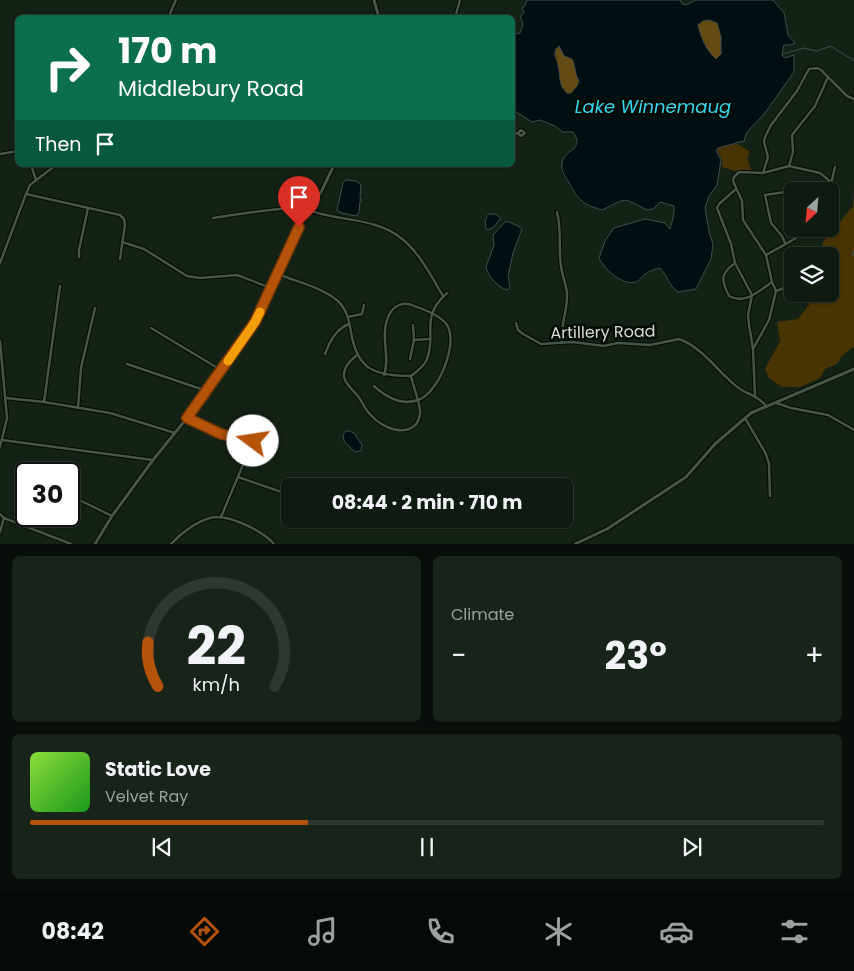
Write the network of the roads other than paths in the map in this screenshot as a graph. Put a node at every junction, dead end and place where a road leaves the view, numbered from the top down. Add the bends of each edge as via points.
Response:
1 (176, 0) edge
2 (374, 0) edge
3 (460, 0) edge
4 (169, 15) edge
5 (378, 15) edge
6 (456, 15) edge
7 (828, 77) junction
8 (854, 99) edge
9 (518, 133) dead end
10 (515, 134) edge
11 (15, 152) edge
12 (0, 154) edge
13 (790, 166) junction
14 (32, 167) edge
15 (53, 167) edge
16 (333, 167) edge
17 (835, 167) dead end
18 (763, 173) junction
19 (36, 180) junction
20 (831, 182) joint
21 (736, 189) junction
22 (784, 192) edge
23 (26, 194) junction
24 (88, 208) junction
25 (308, 210) junction
26 (557, 212) dead end
27 (213, 218) dead end
28 (797, 238) edge
29 (122, 242) junction
30 (785, 243) junction
31 (766, 255) junction
32 (79, 258) dead end
33 (120, 260) dead end
34 (735, 262) junction
35 (0, 263) edge
36 (278, 274) junction
37 (772, 282) junction
38 (60, 286) dead end
39 (272, 288) junction
40 (784, 288) edge
41 (776, 291) junction
42 (447, 293) dead end
43 (752, 295) junction
44 (443, 296) junction
45 (364, 305) dead end
46 (96, 308) dead end
47 (432, 314) junction
48 (348, 317) junction
49 (516, 323) dead end
50 (350, 324) junction
51 (413, 325) dead end
52 (151, 328) dead end
53 (414, 340) junction
54 (430, 340) junction
55 (0, 341) edge
56 (562, 344) junction
57 (753, 349) junction
58 (324, 354) dead end
59 (358, 355) junction
60 (410, 359) dead end
61 (127, 364) dead end
62 (854, 369) edge
63 (221, 370) junction
64 (384, 375) junction
65 (410, 376) junction
66 (2, 378) edge
67 (374, 386) dead end
68 (207, 391) junction
69 (755, 396) junction
70 (6, 398) junction
71 (417, 401) junction
72 (776, 401) junction
73 (44, 402) junction
74 (766, 406) junction
75 (78, 408) junction
76 (187, 418) junction
77 (744, 418) junction
78 (854, 430) edge
79 (175, 433) junction
80 (2, 440) junction
81 (0, 447) edge
82 (153, 460) junction
83 (238, 477) junction
84 (281, 492) edge
85 (770, 496) dead end
86 (80, 500) edge
87 (0, 514) edge
88 (112, 516) junction
89 (221, 517) junction
90 (4, 518) junction
91 (15, 522) edge
92 (28, 527) edge
93 (0, 532) edge
94 (71, 544) edge
95 (95, 544) edge
96 (172, 544) edge
97 (274, 544) edge
98 (575, 544) edge

1 - 4 street
2 - 5 street
3 - 6 street
7 - 8 street
7 - 13 street via 815,106 792,135
7 - 18 street via 817,68 806,73 765,137 768,157
9 - 10 street
11 - 12 street
13 - 18 street
13 - 20 street via 820,173
14 - 19 street
15 - 19 street
16 - 25 street
17 - 20 street
18 - 21 street via 736,173 733,181
19 - 23 street
21 - 31 street via 742,201 743,220
21 - 34 street via 716,208
22 - 30 street via 765,195 771,223
23 - 24 street
23 - 35 street
24 - 29 street via 120,215 124,219
24 - 32 street
25 - 27 street via 275,209
25 - 36 street
25 - 44 street via 372,224 395,233 421,260
26 - 56 street via 561,266 567,293 560,330
28 - 30 street
29 - 33 street
29 - 39 street via 144,248 187,276 237,275
30 - 31 street
31 - 37 street
34 - 43 street
34 - 43 street via 724,272 729,296 742,300
36 - 39 street
36 - 48 street via 326,293 338,301
37 - 41 street
37 - 43 street
38 - 73 street
39 - 63 street via 255,322
40 - 41 street
41 - 57 street via 769,320
42 - 44 street
43 - 57 street via 749,325
44 - 47 street
45 - 48 street via 362,314
46 - 75 street via 81,368
47 - 54 street
47 - 64 street via 412,304 402,304 390,314 384,342 387,363
47 - 71 street via 447,326 451,346 431,392
48 - 50 street
49 - 56 street, Artillery Road via 518,330 541,344
50 - 58 street via 330,340
50 - 59 street
51 - 53 street
52 - 63 street
53 - 54 street
53 - 60 street
54 - 65 street via 427,361
55 - 66 street
56 - 69 street, Artillery Road via 650,345 679,339 697,349 740,389
57 - 69 street
59 - 64 street via 368,368
59 - 71 street via 350,361 344,375 376,420 390,428 412,429 420,413
61 - 68 street
62 - 72 street
63 - 68 street
64 - 65 street
65 - 71 street
66 - 70 street
67 - 71 street via 397,401
68 - 76 street
69 - 74 street, Artillery Road
70 - 73 street
70 - 80 street via 7,418
72 - 74 street
72 - 78 street via 783,406 828,415
73 - 75 street
74 - 77 street
75 - 79 street via 110,413
76 - 79 street
76 - 83 street via 221,434 253,441
77 - 85 street via 766,454
77 - 98 street via 686,477 607,529
79 - 82 street
80 - 81 street
80 - 82 street
82 - 88 street
83 - 84 street
83 - 89 street
86 - 88 street
87 - 90 street
88 - 95 street
89 - 96 street via 210,518 180,534
89 - 97 street via 256,530
90 - 91 street
90 - 93 street
92 - 94 street

